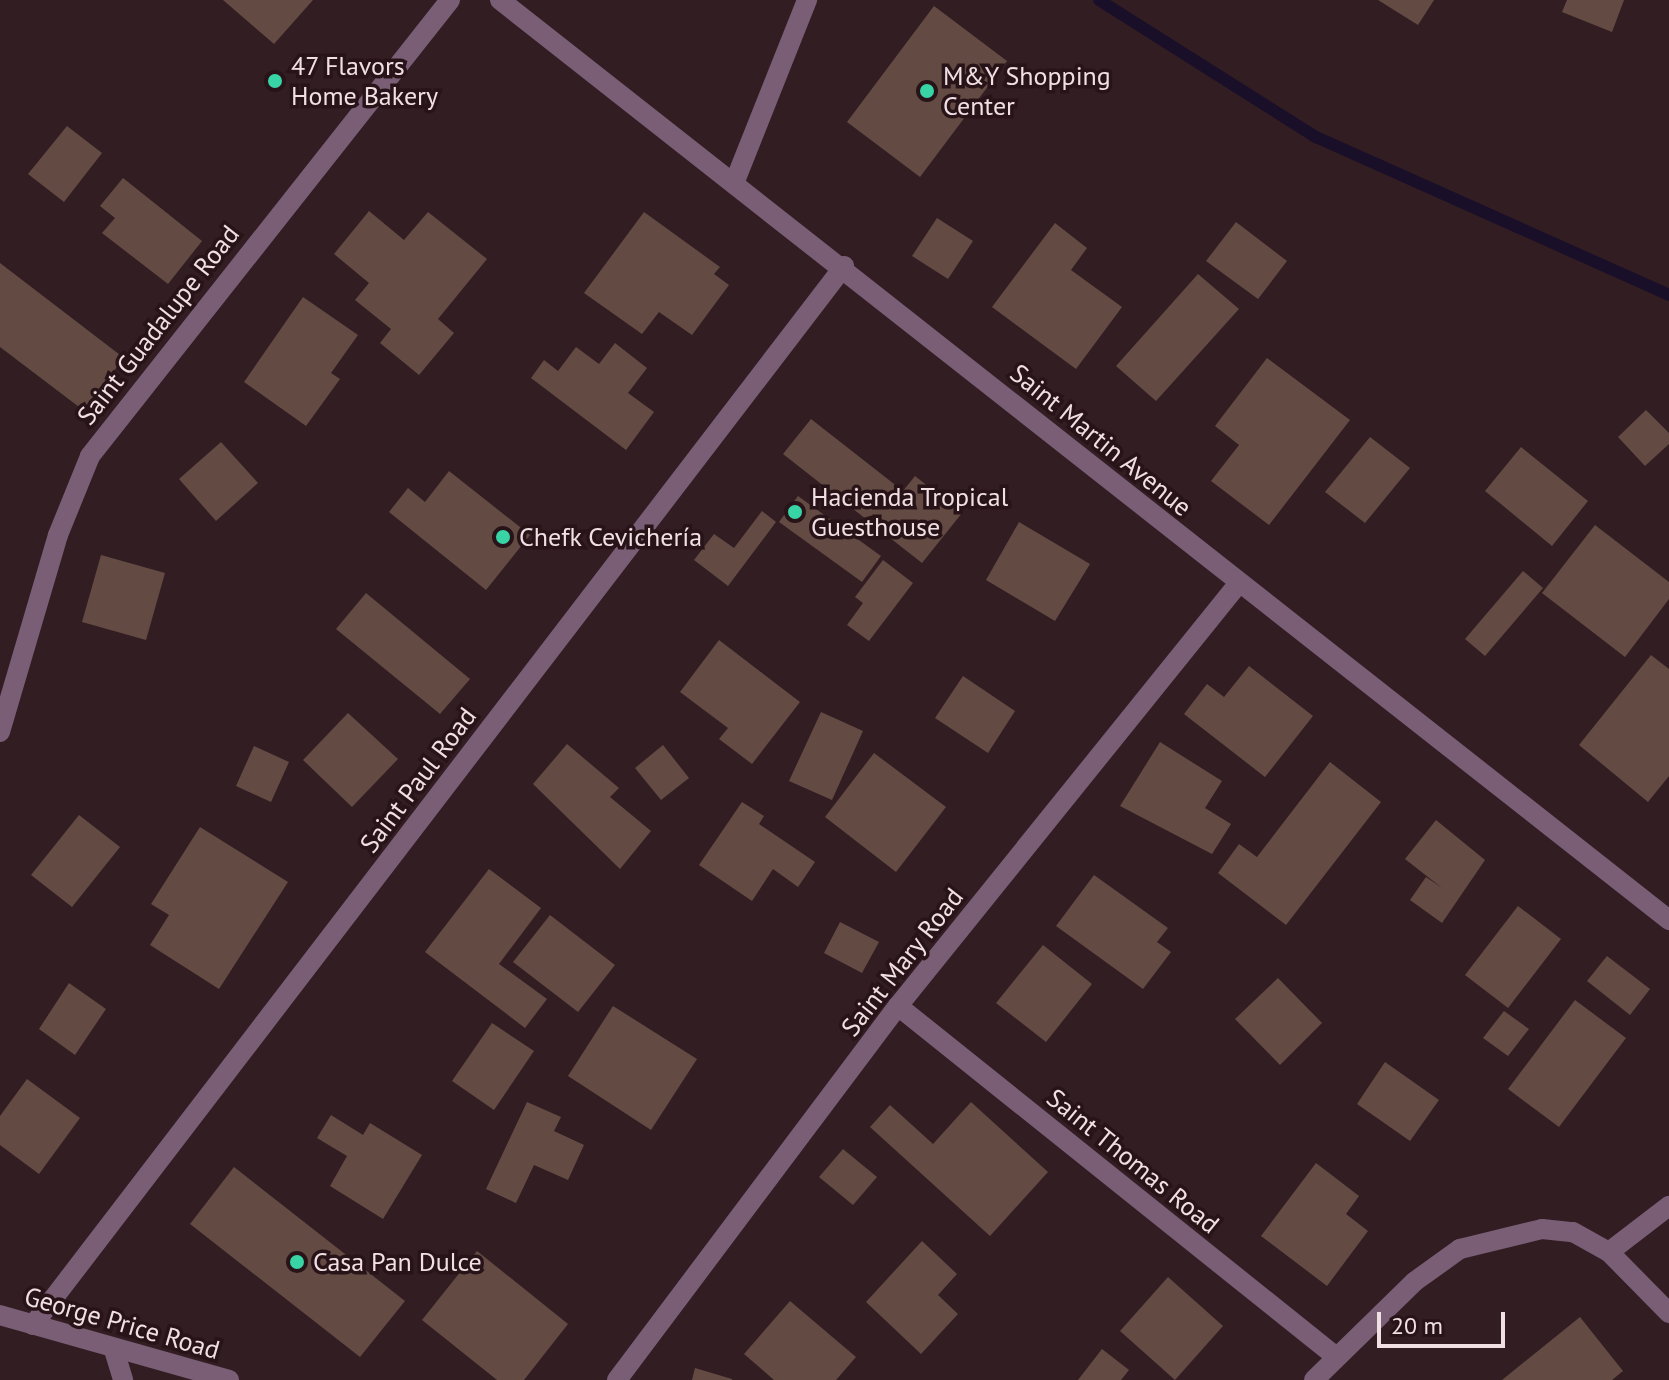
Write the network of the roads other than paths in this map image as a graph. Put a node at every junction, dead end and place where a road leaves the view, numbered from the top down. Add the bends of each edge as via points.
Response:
1 (450, 0) edge
2 (500, 0) edge
3 (807, 0) edge
4 (735, 181) junction
5 (844, 266) junction
6 (1238, 584) junction
7 (0, 732) edge
8 (1666, 914) edge
9 (898, 1006) junction
10 (1669, 1206) edge
11 (1609, 1252) junction
12 (1669, 1313) edge
13 (0, 1315) edge
14 (33, 1325) junction
15 (114, 1350) junction
16 (1335, 1356) junction
17 (123, 1380) edge
18 (229, 1380) edge
19 (617, 1380) edge
20 (1314, 1380) edge

1 - 7 street, Saint Guadalupe Road via 90,456 58,535
2 - 4 street, Saint Martin Avenue
3 - 4 street
4 - 5 street, Saint Martin Avenue
5 - 6 street, Saint Martin Avenue
5 - 14 street, Saint Paul Road
6 - 8 street, Saint Martin Avenue
6 - 9 street, Saint Mary Road
9 - 16 street, Saint Thomas Road
9 - 19 street, Saint Mary Road
10 - 11 street
11 - 12 street
11 - 16 street via 1573,1232 1542,1229 1460,1249
13 - 14 street, George Price Road
14 - 15 street, George Price Road
15 - 17 street
15 - 18 street, George Price Road
16 - 20 street

